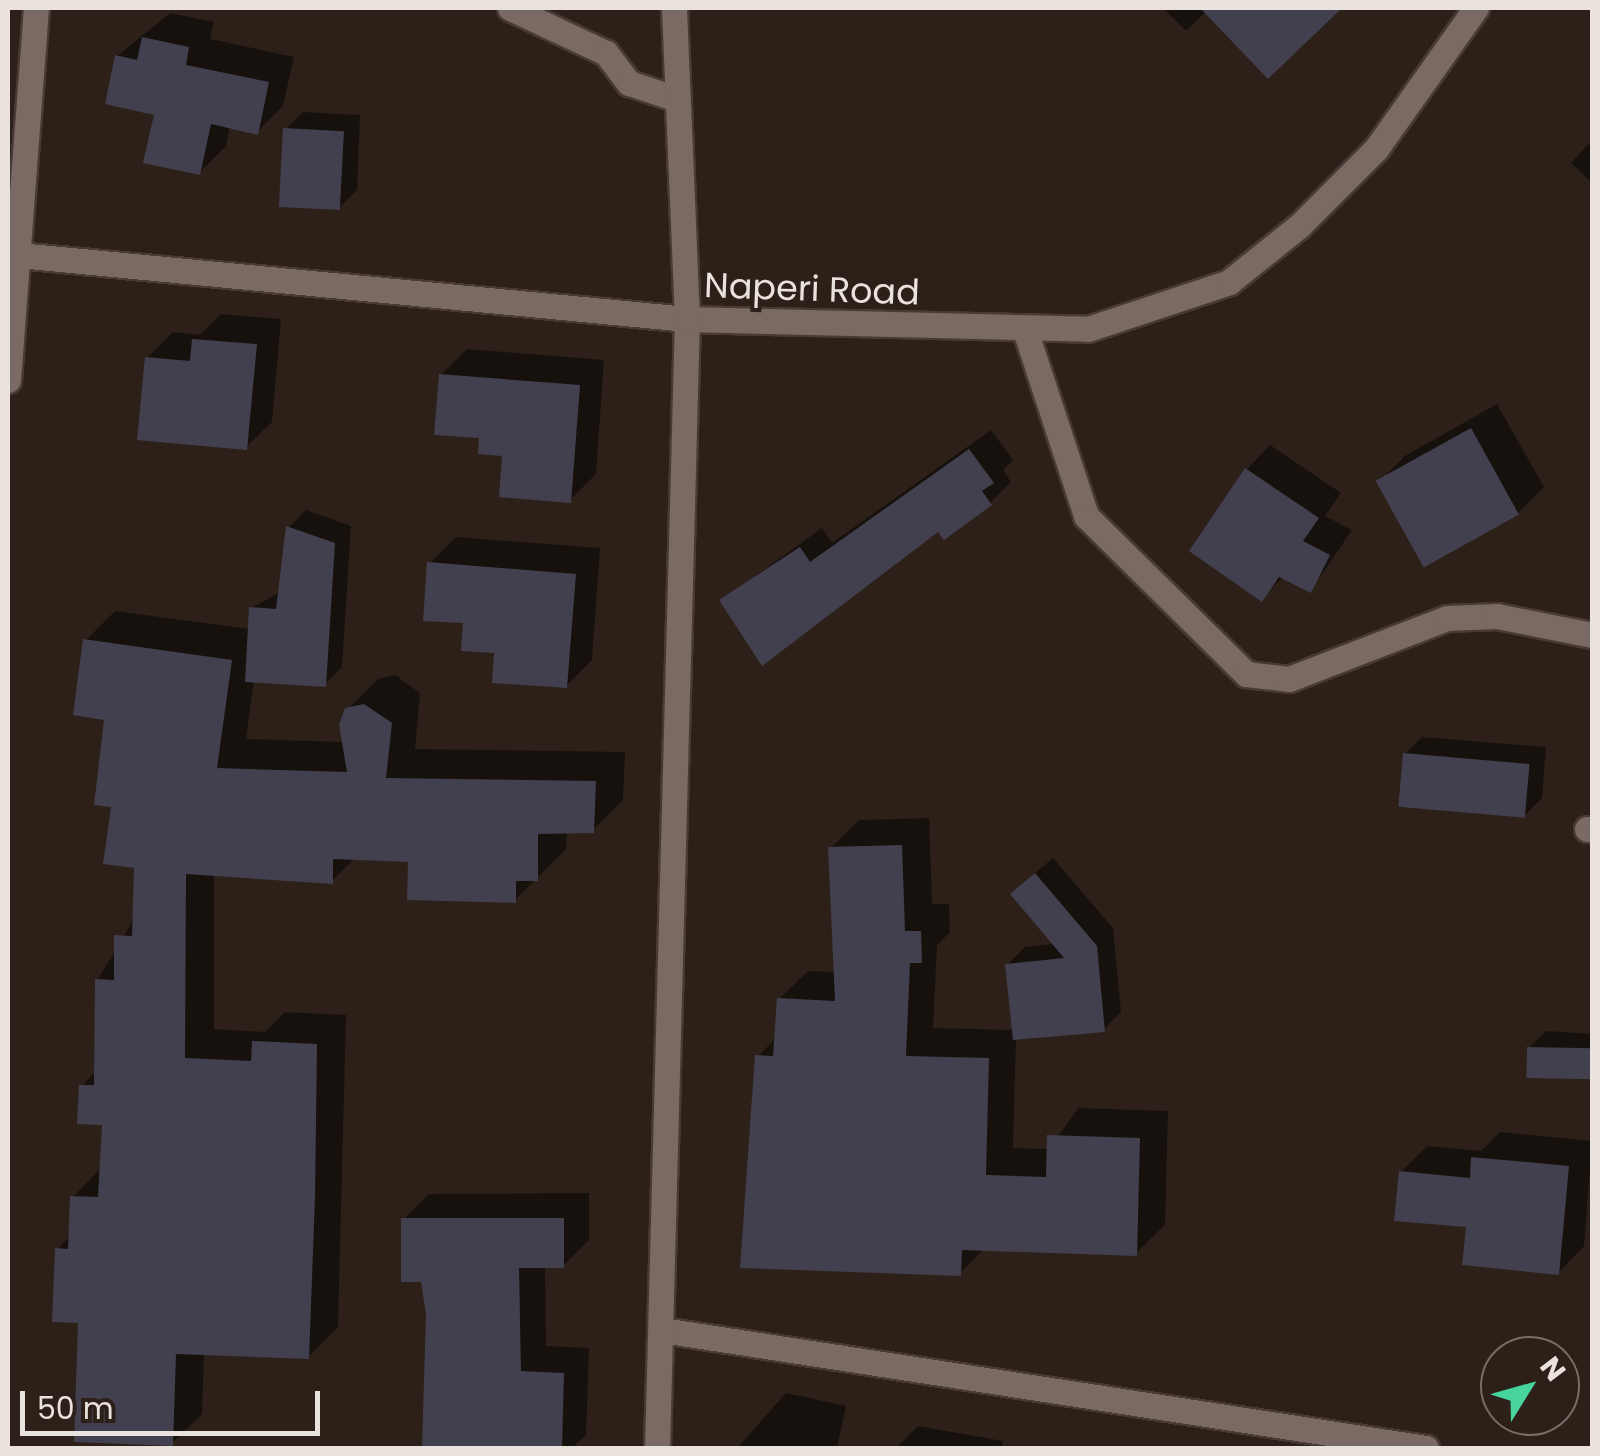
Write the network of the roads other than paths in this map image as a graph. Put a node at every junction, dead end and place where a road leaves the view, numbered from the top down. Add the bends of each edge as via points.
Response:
1 (36, 8) edge
2 (510, 8) edge
3 (674, 8) edge
4 (1476, 8) edge
5 (677, 99) junction
6 (11, 254) edge
7 (687, 319) junction
8 (1026, 332) junction
9 (8, 380) edge
10 (1592, 635) edge
11 (662, 1330) junction
12 (658, 1448) edge
13 (1426, 1448) edge

1 - 6 street
2 - 5 street via 606,53 629,83
3 - 5 street
4 - 8 street, Naperi Road via 1376,148 1230,282 1159,312
5 - 7 street
6 - 7 street, Naperi Road
6 - 9 street
7 - 8 street, Naperi Road
7 - 11 street
8 - 10 street via 1086,516 1246,674 1289,679 1447,618 1497,616
11 - 12 street
11 - 13 street

